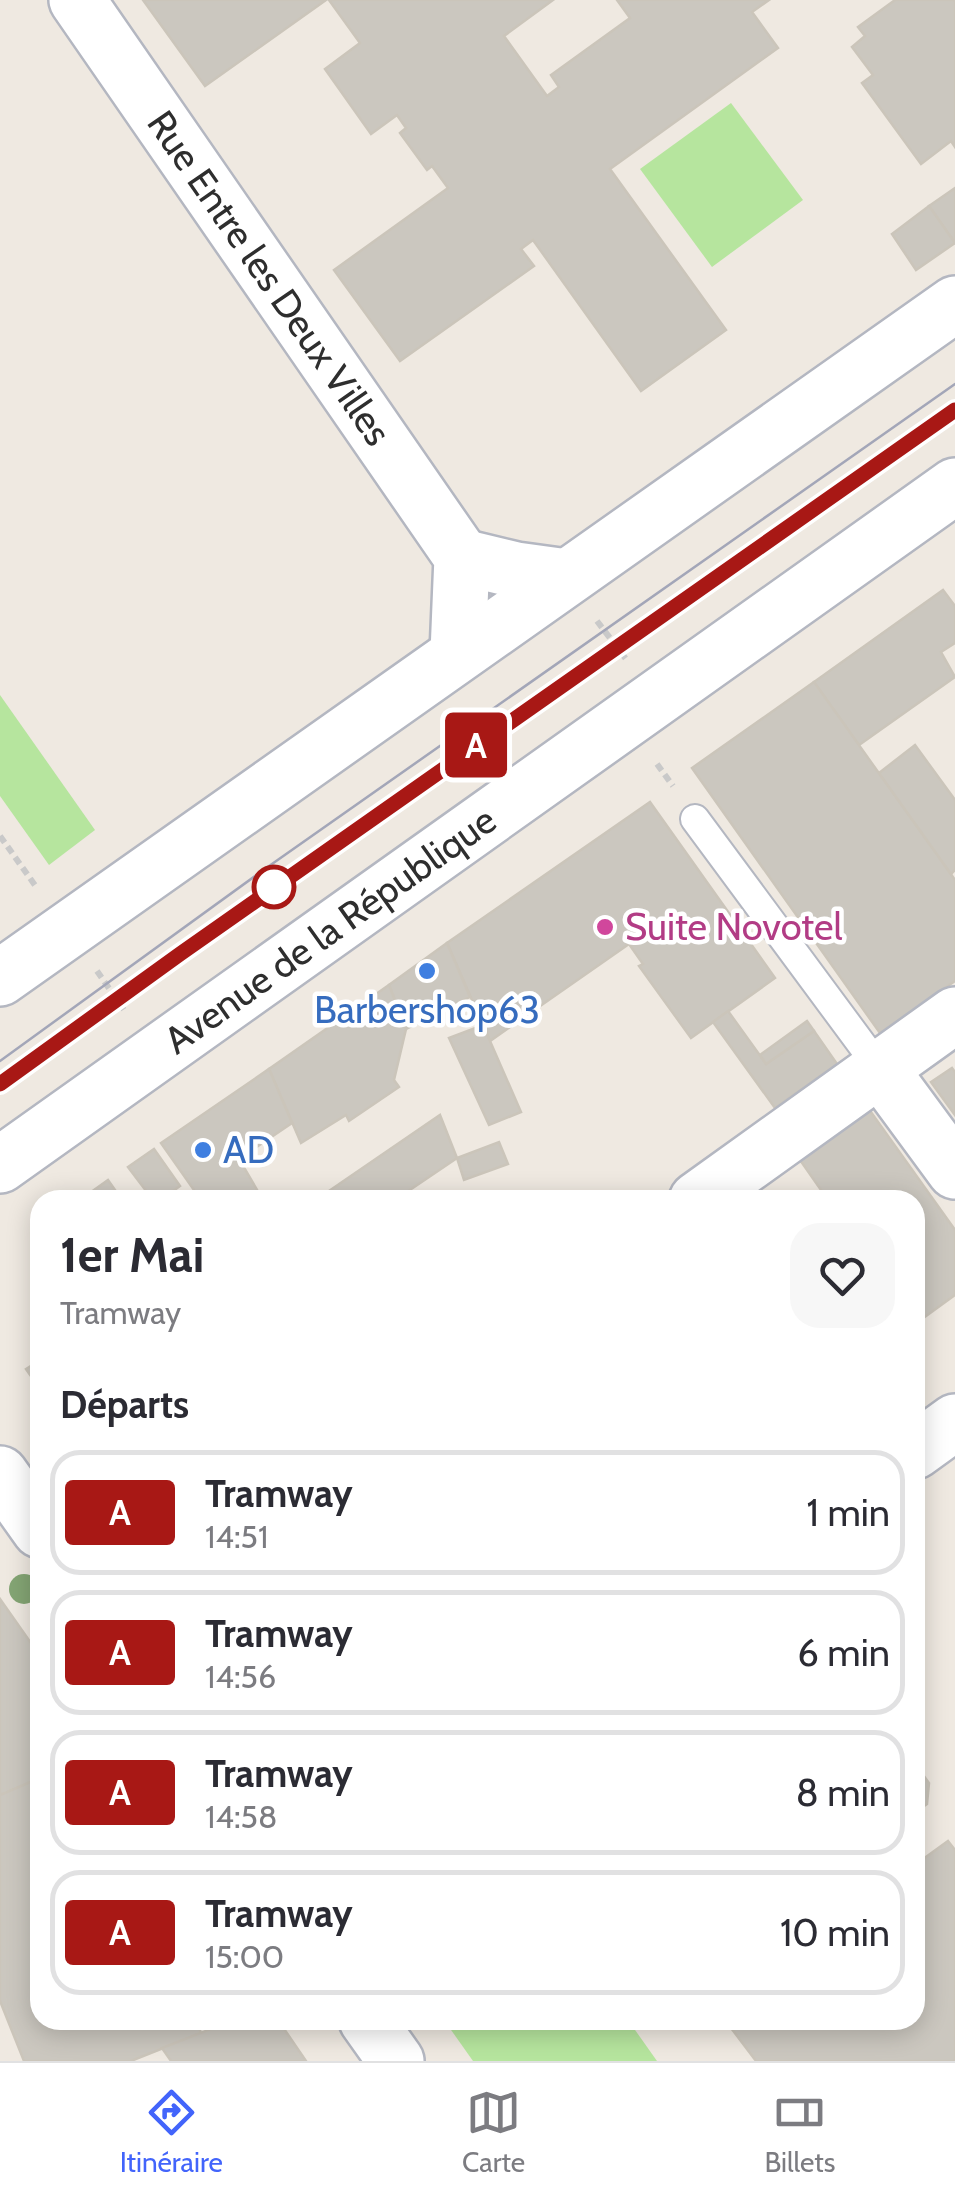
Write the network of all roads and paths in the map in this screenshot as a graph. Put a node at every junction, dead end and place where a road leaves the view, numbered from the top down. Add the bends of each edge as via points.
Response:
1 (77, 0) edge
2 (955, 304) edge
3 (955, 486) edge
4 (462, 557) junction
5 (567, 576) junction
6 (458, 653) junction
7 (625, 724) junction
8 (695, 819) joint
9 (0, 978) edge
10 (955, 1015) edge
11 (880, 1069) junction
12 (0, 1165) edge
13 (955, 1170) edge
14 (711, 1190) edge
15 (955, 1422) edge
16 (925, 1444) edge
17 (0, 1474) edge
18 (30, 1516) edge
19 (373, 2030) edge
20 (396, 2061) edge

1 - 4 main road, Rue Entre les Deux Villes
2 - 5 main road
3 - 7 main road, Avenue de la République
4 - 5 main road
4 - 6 main road
5 - 6 main road
6 - 9 main road
7 - 8 path
7 - 12 main road, Avenue de la République
8 - 11 lane
10 - 11 main road
11 - 13 main road
11 - 14 main road
15 - 16 main road
17 - 18 main road
19 - 20 main road

